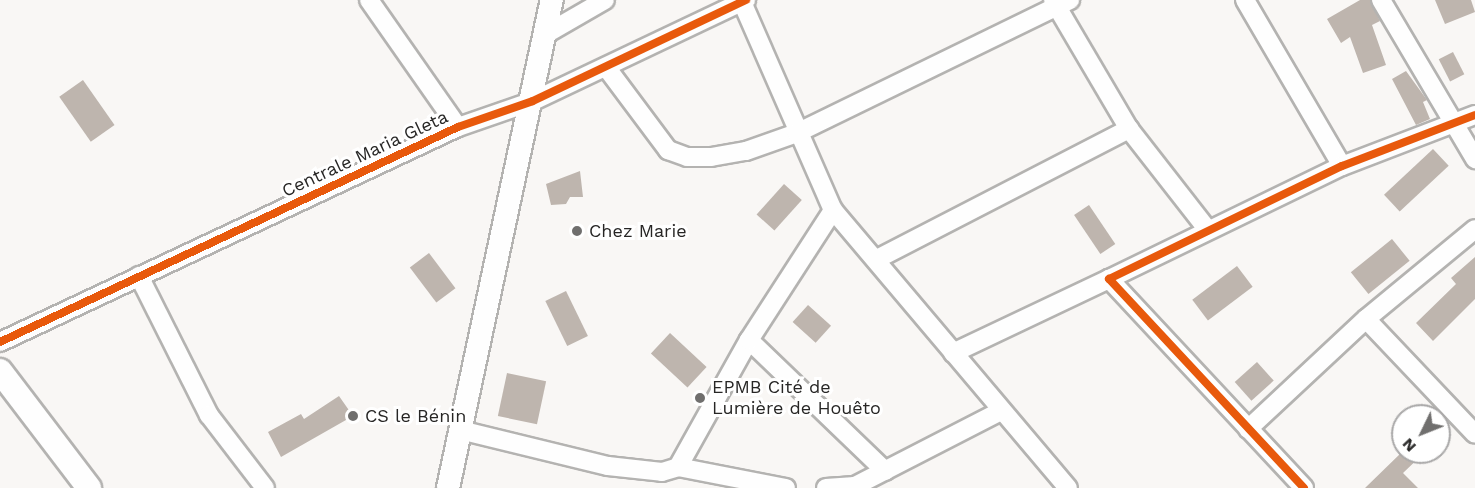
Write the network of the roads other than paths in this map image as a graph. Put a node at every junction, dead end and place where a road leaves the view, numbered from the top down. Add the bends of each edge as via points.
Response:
1 (369, 0) edge
2 (552, 0) edge
3 (605, 0) edge
4 (1245, 0) edge
5 (1381, 0) edge
6 (744, 1) edge
7 (1060, 2) edge
8 (546, 34) junction
9 (606, 67) junction
10 (533, 101) junction
11 (1475, 115) edge
12 (1456, 123) junction
13 (458, 126) junction
14 (1129, 129) junction
15 (797, 133) junction
16 (1475, 159) edge
17 (1342, 166) junction
18 (833, 210) junction
19 (1207, 229) junction
20 (1475, 229) edge
21 (877, 259) junction
22 (139, 276) junction
23 (1109, 279) junction
24 (1366, 319) junction
25 (749, 340) junction
26 (0, 342) edge
27 (953, 353) junction
28 (0, 371) edge
29 (1001, 411) junction
30 (1248, 429) junction
31 (460, 430) junction
32 (1475, 434) edge
33 (678, 466) junction
34 (885, 471) junction
35 (89, 488) edge
36 (265, 488) edge
37 (448, 488) edge
38 (786, 488) edge
39 (826, 488) edge
40 (1068, 488) edge
41 (1304, 488) edge

1 - 13 street
2 - 8 street
3 - 8 street
4 - 17 street
5 - 12 street via 1403,42
6 - 9 street, Centrale Maria Gleta
6 - 15 street
7 - 14 street
7 - 15 street
8 - 10 street
9 - 10 street, Centrale Maria Gleta
9 - 15 street via 676,155 711,157 746,151
10 - 13 street, Centrale Maria Gleta
10 - 31 street
11 - 12 street
12 - 16 street
12 - 17 street
13 - 22 street, Centrale Maria Gleta
14 - 19 street
14 - 21 street
15 - 18 street
17 - 19 street
18 - 21 street
18 - 25 street
19 - 23 street
20 - 24 street
21 - 27 street
22 - 26 street, Centrale Maria Gleta
22 - 36 street via 209,415
23 - 27 street
23 - 30 street
24 - 30 street
24 - 32 street
25 - 33 street
25 - 34 street
27 - 29 street
28 - 35 main road
29 - 34 street
29 - 40 street
30 - 41 street
31 - 33 street via 608,466 662,472
31 - 37 street
33 - 38 street
34 - 39 street via 855,486

